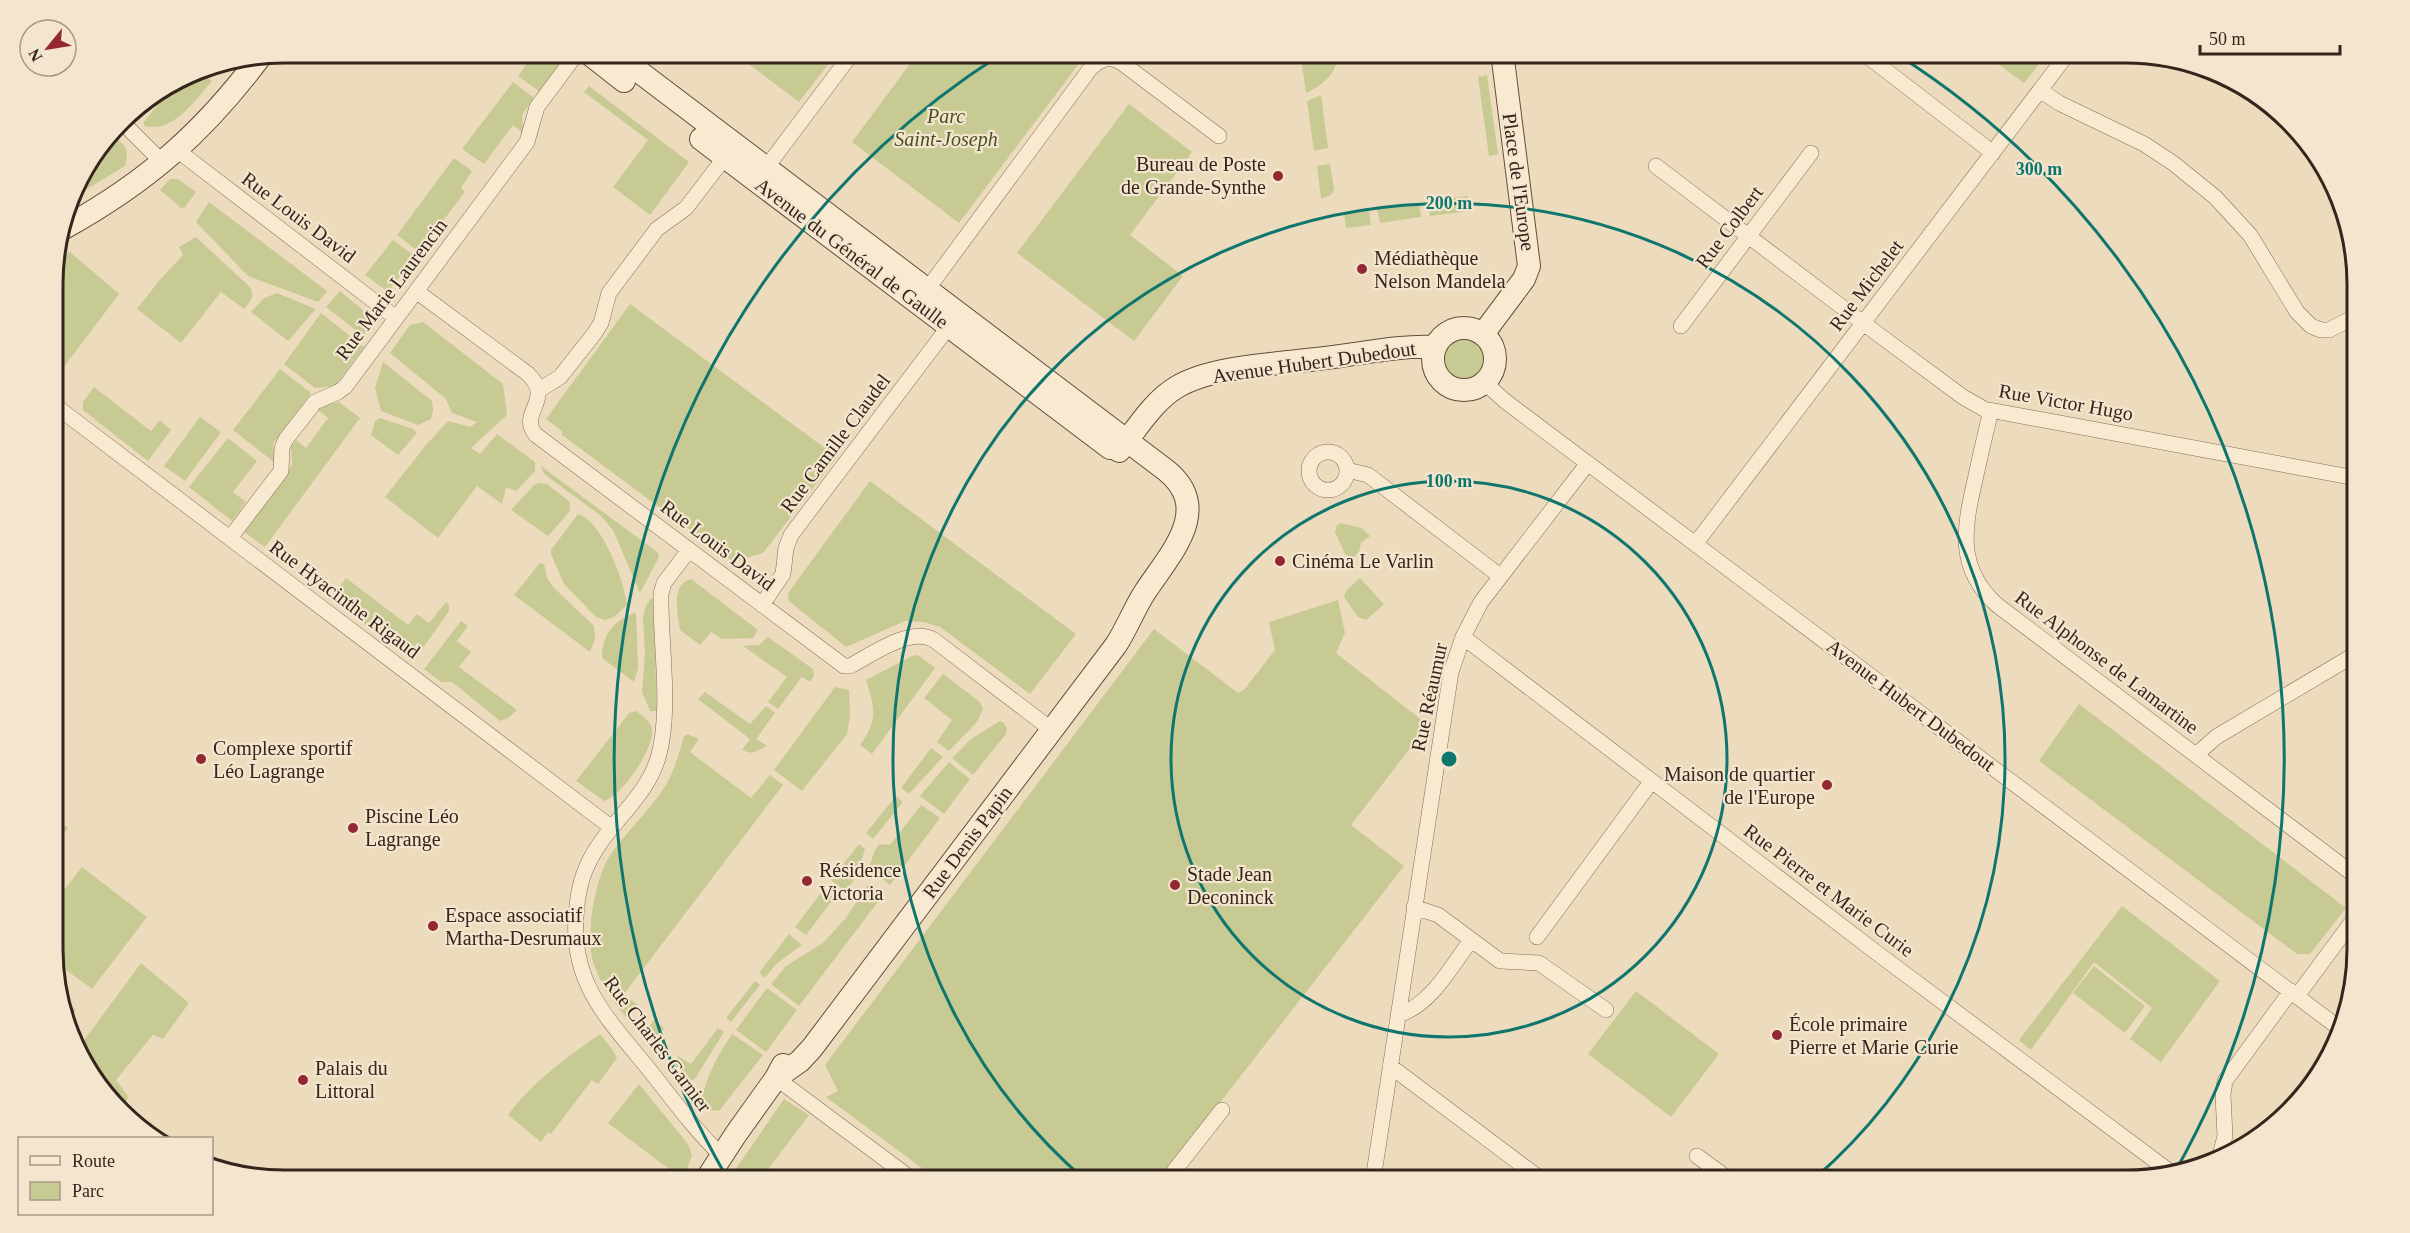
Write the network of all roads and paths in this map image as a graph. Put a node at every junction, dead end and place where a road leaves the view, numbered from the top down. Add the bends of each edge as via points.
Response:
1 (586, 63) edge
2 (608, 63) edge
3 (845, 63) edge
4 (1098, 63) edge
5 (1122, 63) edge
6 (1503, 63) edge
7 (1876, 63) edge
8 (2061, 63) edge
9 (253, 65) edge
10 (2040, 90) junction
11 (129, 127) edge
12 (1219, 136) dead end
13 (730, 151) junction
14 (1811, 153) dead end
15 (1993, 153) junction
16 (170, 157) junction
17 (1656, 166) dead end
18 (766, 168) junction
19 (72, 223) edge
20 (1749, 236) junction
21 (416, 291) junction
22 (922, 296) junction
23 (396, 318) junction
24 (954, 320) junction
25 (2347, 321) edge
26 (1863, 323) junction
27 (1681, 326) dead end
28 (1483, 334) junction
29 (1435, 347) junction
30 (1484, 382) junction
31 (539, 390) junction
32 (1991, 411) junction
33 (63, 412) edge
34 (1122, 447) junction
35 (1588, 463) junction
36 (1347, 470) dead end
37 (2347, 476) edge
38 (230, 538) junction
39 (1696, 543) junction
40 (688, 550) junction
41 (1500, 576) junction
42 (762, 605) junction
43 (1463, 638) junction
44 (2347, 659) edge
45 (1047, 725) junction
46 (2196, 755) junction
47 (1651, 782) junction
48 (612, 828) junction
49 (2347, 869) edge
50 (1414, 906) junction
51 (2347, 928) edge
52 (1537, 937) dead end
53 (1471, 940) junction
54 (2294, 994) junction
55 (1606, 1010) dead end
56 (1398, 1015) junction
57 (2334, 1024) edge
58 (1390, 1066) junction
59 (776, 1078) junction
60 (1222, 1110) dead end
61 (2222, 1148) edge
62 (721, 1155) junction
63 (1696, 1156) dead end
64 (2163, 1167) edge
65 (712, 1170) edge
66 (900, 1170) edge
67 (1175, 1170) edge
68 (1374, 1170) edge
69 (1529, 1170) edge
70 (1716, 1170) edge

1 - 21 street, Rue Marie Laurencin via 537,107 527,142
2 - 13 street, Avenue du Général de Gaulle
3 - 18 street
4 - 22 street
5 - 12 street
6 - 28 street, Place de l'Europe via 1529,266 1524,279
7 - 15 street
8 - 10 street, Rue Michelet
9 - 16 street via 212,117
10 - 15 street, Rue Michelet
10 - 25 street via 2144,144 2215,197 2258,245 2297,312 2311,326 2330,330
11 - 16 street, Rue Louis David
13 - 18 street, Avenue du Général de Gaulle
13 - 22 street, Avenue du Général de Gaulle
13 - 31 street via 686,208 657,229 609,293 594,334 560,376
14 - 20 street, Rue Colbert
15 - 26 street, Rue Michelet
16 - 19 street via 116,198
16 - 23 street, Rue Louis David
17 - 20 street, Rue Victor Hugo
18 - 22 street, Avenue du Général de Gaulle
20 - 26 street, Rue Victor Hugo
20 - 27 street, Rue Colbert
21 - 23 street, Rue Marie Laurencin
21 - 31 street via 528,374
22 - 24 street, Avenue du Général de Gaulle
23 - 38 street, Rue Marie Laurencin via 345,387 315,402 286,440 281,471
24 - 34 street, Avenue du Général de Gaulle
24 - 42 street, Rue Camille Claudel via 791,535 783,574
26 - 32 street, Rue Victor Hugo via 1970,402
26 - 39 street, Rue Michelet
28 - 29 street via 1457,328 1443,335
28 - 30 street via 1495,358 1493,370
29 - 30 street via 1434,368 1447,385 1468,390
29 - 34 street, Avenue Hubert Dubedout via 1400,348 1204,376 1161,398
30 - 35 street, Avenue Hubert Dubedout
31 - 40 street, Rue Louis David via 530,420 534,432
32 - 37 street, Rue Victor Hugo
32 - 46 street, Rue Alphonse de Lamartine via 1966,520 1968,563 1978,585 1997,605
33 - 38 street, Rue Hyacinthe Rigaud
34 - 45 street, Rue Denis Papin via 1173,476 1185,494 1187,521 1180,541 1165,563 1143,595 1104,636
35 - 39 street, Avenue Hubert Dubedout
35 - 41 street, Rue Réaumur
36 - 41 street via 1368,475
38 - 48 street, Rue Hyacinthe Rigaud
39 - 54 street, Avenue Hubert Dubedout
40 - 42 street, Rue Louis David
40 - 48 street, Rue Charles Garnier via 664,583 661,594 664,725 658,758
41 - 43 street, Rue Réaumur
42 - 45 street, Rue Louis David via 845,667 906,638 930,638
43 - 47 street, Rue Pierre et Marie Curie
43 - 50 street, Rue Réaumur via 1448,688
44 - 46 street via 2216,738
45 - 59 street, Rue Denis Papin via 800,1038
46 - 49 street, Rue Alphonse de Lamartine
47 - 52 street
47 - 64 street, Rue Pierre et Marie Curie
48 - 62 street, Rue Charles Garnier via 590,859 580,888 575,932 582,972 614,1026
50 - 53 street via 1438,915
50 - 56 street, Rue Réaumur
51 - 54 street
53 - 55 street via 1500,962 1539,963
53 - 56 street via 1425,999
54 - 57 street, Avenue Hubert Dubedout
54 - 61 street via 2225,1081
56 - 58 street, Rue Réaumur
58 - 68 street, Rue Réaumur
58 - 69 street
59 - 62 street, Rue Denis Papin
59 - 66 street
60 - 67 street
62 - 65 street, Rue Denis Papin
63 - 70 street

